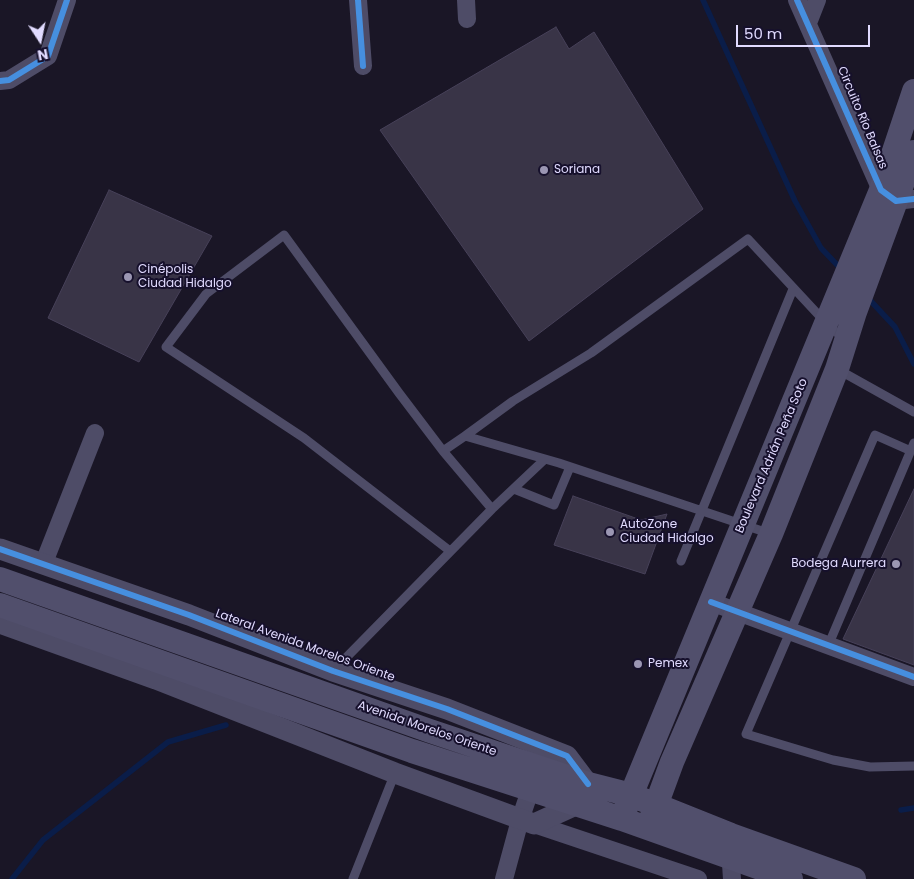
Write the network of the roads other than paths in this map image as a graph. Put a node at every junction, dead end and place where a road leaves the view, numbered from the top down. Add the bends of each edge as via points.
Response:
1 (67, 0) edge
2 (358, 0) edge
3 (466, 0) edge
4 (797, 0) edge
5 (817, 0) edge
6 (467, 19) dead end
7 (808, 23) junction
8 (363, 66) dead end
9 (0, 81) edge
10 (914, 91) edge
11 (914, 152) edge
12 (897, 197) edge
13 (793, 289) junction
14 (838, 315) junction
15 (837, 368) junction
16 (914, 412) edge
17 (95, 433) dead end
18 (465, 436) junction
19 (912, 447) edge
20 (443, 451) junction
21 (545, 460) junction
22 (570, 467) junction
23 (514, 489) junction
24 (492, 509) junction
25 (701, 512) junction
26 (743, 526) junction
27 (771, 534) junction
28 (0, 549) edge
29 (450, 551) junction
30 (681, 561) dead end
31 (43, 565) junction
32 (0, 579) edge
33 (711, 602) junction
34 (0, 605) edge
35 (736, 612) junction
36 (0, 623) edge
37 (789, 631) junction
38 (828, 646) junction
39 (333, 671) junction
40 (914, 677) edge
41 (914, 766) edge
42 (395, 773) junction
43 (534, 778) junction
44 (588, 784) junction
45 (631, 795) junction
46 (578, 804) junction
47 (657, 805) junction
48 (622, 819) junction
49 (527, 822) junction
50 (647, 830) junction
51 (731, 857) edge
52 (353, 879) edge
53 (504, 879) edge
54 (698, 879) edge
55 (791, 879) edge
56 (854, 879) edge

1 - 9 street via 48,56 8,80
2 - 8 street
3 - 6 street
4 - 7 street, Circuito Río Balsas
5 - 7 street
7 - 12 street, Circuito Río Balsas
10 - 12 main road, Boulevard Adrián Peña Soto
11 - 12 main road, Boulevard Adrián Peña Soto
12 - 14 main road, Boulevard Adrián Peña Soto
13 - 14 lane
13 - 18 lane via 748,239 591,353 513,401
13 - 25 lane
14 - 15 main road, Boulevard Adrián Peña Soto via 846,341
14 - 26 main road, Boulevard Adrián Peña Soto
15 - 16 lane
15 - 27 main road, Boulevard Adrián Peña Soto
17 - 31 street
18 - 20 lane
18 - 21 lane
19 - 37 lane via 875,435
19 - 38 lane
20 - 24 lane
20 - 29 lane via 284,235 206,294 166,347 304,438
21 - 22 lane
21 - 23 lane
22 - 23 lane via 554,505
22 - 25 lane
23 - 24 lane
24 - 29 lane
25 - 26 lane
25 - 30 lane
26 - 27 lane
26 - 33 main road, Boulevard Adrián Peña Soto
27 - 35 main road, Boulevard Adrián Peña Soto
28 - 31 street, Lateral Avenida Morelos Oriente
29 - 39 lane
31 - 39 street, Lateral Avenida Morelos Oriente via 189,615
32 - 43 main road, Avenida Morelos Oriente via 430,731
33 - 35 street
33 - 45 main road, Boulevard Adrián Peña Soto
34 - 43 main road, Avenida Morelos Oriente via 412,751
35 - 37 street
35 - 47 main road, Boulevard Adrián Peña Soto
36 - 42 street via 244,712
37 - 38 street
37 - 41 lane via 746,734 833,760 870,767
38 - 40 street
39 - 44 street, Lateral Avenida Morelos Oriente via 447,709 567,756
42 - 49 street
42 - 52 lane
43 - 44 main road, Avenida Morelos Oriente
43 - 46 main road, Avenida Morelos Oriente
43 - 49 street
44 - 45 main road, Avenida Morelos Oriente
45 - 47 main road, Avenida Morelos Oriente
45 - 48 main road, Boulevard Adrián Peña Soto
46 - 48 main road, Avenida Morelos Oriente
46 - 49 street
47 - 50 main road, Boulevard Adrián Peña Soto
47 - 51 main road, Avenida Morelos Oriente
48 - 50 main road, Avenida Morelos Oriente
49 - 53 street
49 - 54 street
50 - 51 main road, Avenida Morelos Oriente
51 - 55 main road, Avenida Morelos Oriente
51 - 56 main road, Avenida Morelos Oriente

